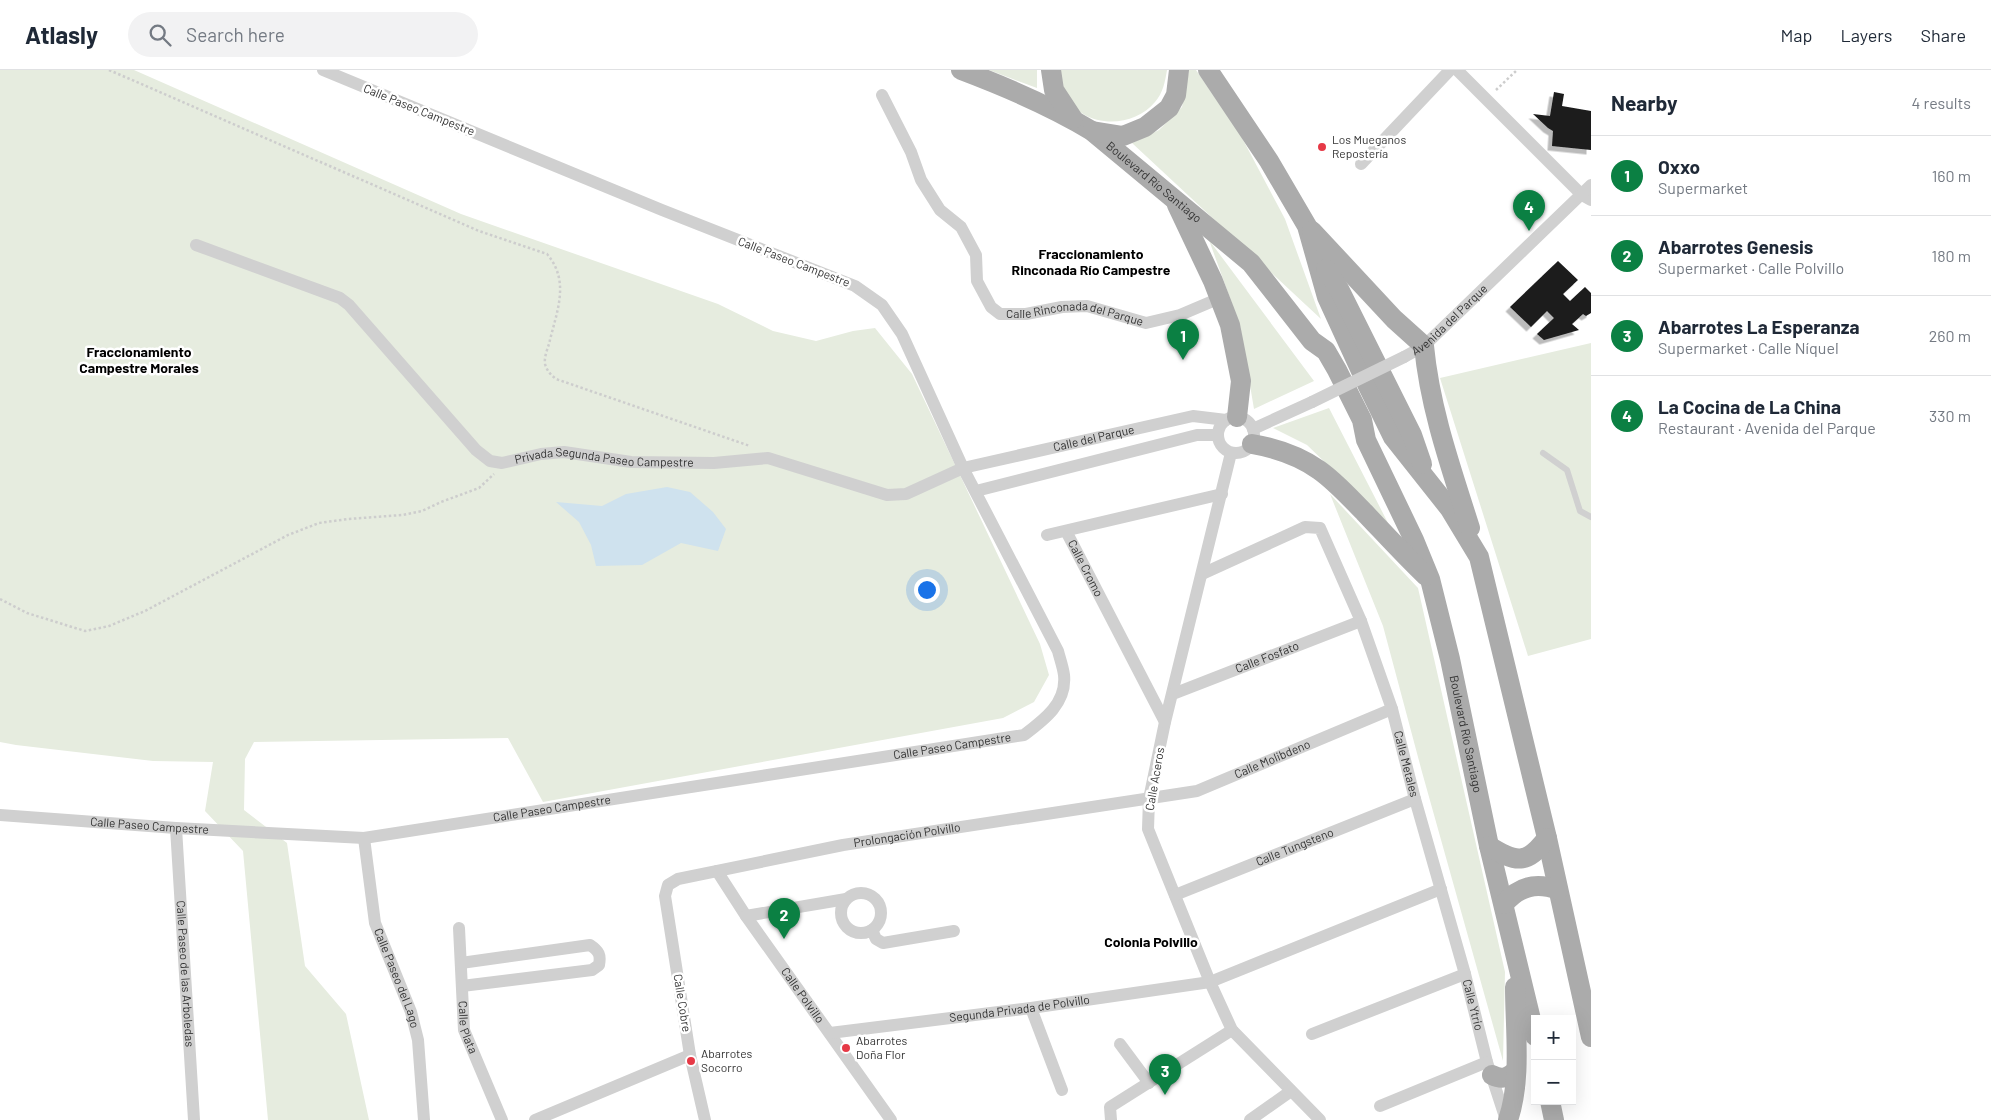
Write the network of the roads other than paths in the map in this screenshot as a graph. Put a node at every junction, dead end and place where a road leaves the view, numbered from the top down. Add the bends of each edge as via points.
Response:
1 (322, 70) edge
2 (961, 70) edge
3 (1051, 70) edge
4 (1179, 70) edge
5 (1208, 70) edge
6 (1450, 70) edge
7 (1457, 70) edge
8 (882, 95) dead end
9 (1073, 119) junction
10 (1092, 131) junction
11 (1361, 164) dead end
12 (1591, 186) edge
13 (1174, 198) junction
14 (1586, 198) edge
15 (1307, 226) junction
16 (196, 244) dead end
17 (1220, 298) junction
18 (1424, 346) junction
19 (1231, 418) junction
20 (1218, 435) junction
21 (1252, 436) junction
22 (1072, 444) junction
23 (1231, 453) junction
24 (1543, 453) dead end
25 (1077, 466) junction
26 (963, 468) junction
27 (976, 491) junction
28 (1222, 494) junction
29 (1591, 517) edge
30 (1066, 531) junction
31 (1047, 535) dead end
32 (1479, 557) junction
33 (1202, 574) junction
34 (1430, 579) junction
35 (1361, 621) junction
36 (1173, 694) junction
37 (1392, 709) junction
38 (1165, 722) junction
39 (1149, 799) junction
40 (1414, 799) junction
41 (0, 815) edge
42 (176, 828) junction
43 (364, 838) junction
44 (1547, 838) junction
45 (1489, 846) junction
46 (717, 871) junction
47 (668, 885) joint
48 (1441, 889) junction
49 (1558, 890) junction
50 (1175, 895) junction
51 (846, 899) junction
52 (1504, 904) junction
53 (746, 916) junction
54 (459, 928) dead end
55 (872, 930) junction
56 (954, 931) dead end
57 (1514, 948) junction
58 (461, 963) junction
59 (1465, 974) junction
60 (1210, 982) junction
61 (462, 986) junction
62 (1031, 1008) junction
63 (1531, 1019) edge
64 (1232, 1030) junction
65 (830, 1033) junction
66 (1312, 1034) dead end
67 (1591, 1037) edge
68 (1120, 1044) dead end
69 (690, 1055) junction
70 (1489, 1068) junction
71 (1516, 1072) junction
72 (1149, 1083) junction
73 (1062, 1090) dead end
74 (1291, 1091) junction
75 (1551, 1105) edge
76 (1380, 1106) dead end
77 (1110, 1114) edge
78 (194, 1120) edge
79 (424, 1120) edge
80 (502, 1120) edge
81 (535, 1120) edge
82 (705, 1120) edge
83 (891, 1120) edge
84 (1250, 1120) edge
85 (1320, 1120) edge
86 (1507, 1120) edge
87 (1554, 1120) edge

1 - 26 street, Calle Paseo Campestre via 855,286 882,305 902,334
2 - 9 main road, Boulevard Río Santiago
3 - 9 main road via 1054,90
4 - 10 main road via 1176,95 1169,108 1145,127 1123,136
5 - 15 main road via 1269,161
6 - 11 street
7 - 14 street
8 - 17 street, Calle Rinconada del Parque via 911,152 921,180 940,210 961,227 976,255 977,281 990,307 1000,314 1087,306 1146,323 1180,315
9 - 10 main road, Boulevard Río Santiago
10 - 13 main road, Boulevard Río Santiago
12 - 14 street, Avenida del Parque
13 - 17 main road
13 - 34 main road, Boulevard Río Santiago via 1252,263 1312,341 1326,351 1362,420 1366,440
14 - 18 street, Avenida del Parque
15 - 18 main road via 1394,319
15 - 32 main road via 1316,254 1339,288 1412,435 1426,476
16 - 26 street, Privada Segunda Paseo Campestre via 340,298 490,462 564,452 631,462 714,463 768,458 887,495 906,494
17 - 19 main road via 1230,325 1241,382
18 - 21 street, Avenida del Parque, bridge
18 - 32 main road via 1436,417
19 - 20 street via 1222,424
19 - 21 street via 1249,423
19 - 22 street, Calle del Parque via 1193,416
20 - 23 street via 1221,446
20 - 25 street, Calle del Parque via 1196,435
21 - 23 street via 1243,452
21 - 34 main road via 1319,470 1342,489
22 - 25 street
22 - 26 street, Calle del Parque
23 - 28 street, Calle Aceros
24 - 29 lane via 1567,470 1580,511
25 - 27 street, Calle del Parque
26 - 27 street, Calle Paseo Campestre
27 - 43 street, Calle Paseo Campestre via 1058,651 1064,676 1060,701 1044,720 1024,735
28 - 30 street, Calle Cromo
28 - 33 street, Calle Aceros
30 - 31 street
30 - 38 street, Calle Cromo
32 - 44 main road
33 - 35 street, Calle Metales via 1305,527 1320,528
33 - 36 street, Calle Aceros
34 - 45 main road, Boulevard Río Santiago
35 - 36 street, Calle Fosfato
35 - 37 street, Calle Metales
36 - 38 street, Calle Aceros
37 - 39 street, Calle Molibdeno via 1197,791
37 - 40 street, Calle Metales
38 - 39 street, Calle Aceros
39 - 46 street, Prolongación Polvillo via 843,845
39 - 50 street, Calle Aceros via 1148,829
40 - 48 street, Calle Metales
40 - 50 street, Calle Tungsteno
41 - 42 street, Calle Paseo Campestre
42 - 43 street, Calle Paseo Campestre
42 - 78 street, Calle Paseo de las Arboledas
43 - 79 street, Calle Paseo del Lago via 375,923 411,1012 418,1040
44 - 45 main road via 1537,851 1523,859 1508,858
44 - 49 main road
45 - 52 main road, Boulevard Río Santiago
46 - 47 street, Prolongación Polvillo via 678,879
46 - 53 street, Calle Polvillo
47 - 69 street, Calle Cobre via 665,896
48 - 59 street, Calle Ytrio
48 - 60 street
49 - 52 main road via 1544,884 1529,887 1513,892
49 - 67 main road
50 - 60 street, Calle Aceros
51 - 53 street
51 - 55 street via 840,912 848,930 860,934
51 - 55 street via 858,893 872,896 877,901 880,921
52 - 57 main road, Boulevard Río Santiago
53 - 65 street, Calle Polvillo
54 - 58 street, Calle Plata
55 - 56 street via 876,939 883,943
57 - 63 main road, Boulevard Río Santiago
57 - 71 main road
58 - 61 street, Calle Plata
58 - 61 street via 590,945 601,957 599,965 592,970
59 - 66 street
59 - 70 street, Calle Ytrio
60 - 62 street, Segunda Privada de Polvillo
60 - 64 street, Calle Aceros
61 - 80 street, Calle Plata via 464,1030
62 - 65 street, Segunda Privada de Polvillo
62 - 73 street
64 - 72 street
64 - 74 street, Calle Aceros
65 - 83 street, Calle Polvillo
68 - 72 street
69 - 81 street
69 - 82 street, Calle Cobre
70 - 71 main road via 1500,1079
70 - 76 street
70 - 86 street, Calle Ytrio
71 - 86 main road
72 - 77 street
74 - 84 street
74 - 85 street, Calle Aceros
75 - 87 main road

